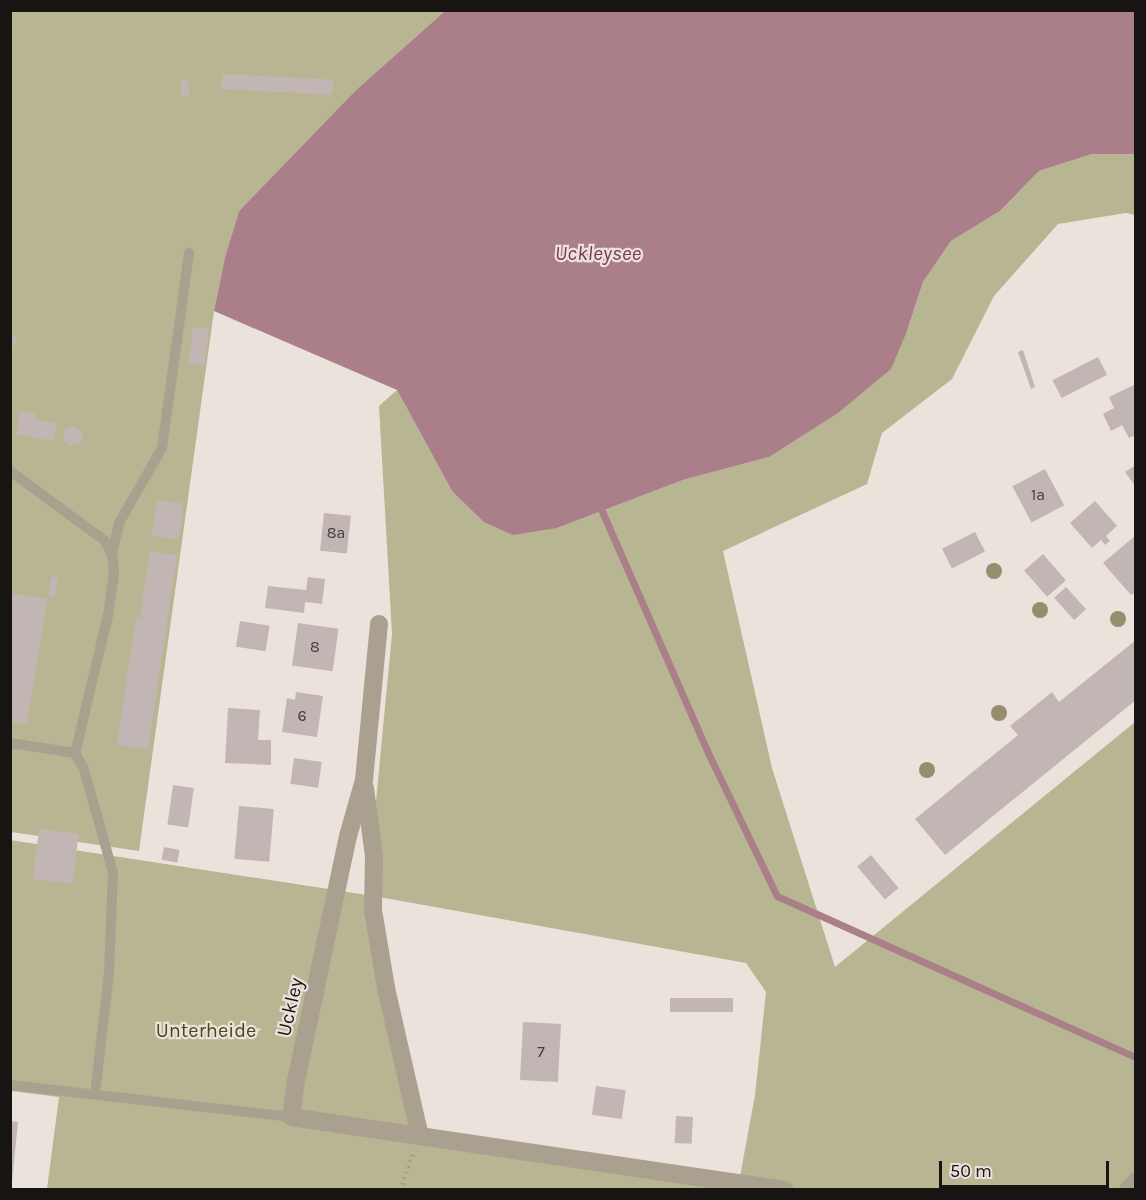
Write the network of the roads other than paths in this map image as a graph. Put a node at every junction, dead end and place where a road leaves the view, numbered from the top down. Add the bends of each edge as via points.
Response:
1 (189, 253) dead end
2 (10, 471) edge
3 (112, 554) junction
4 (378, 624) dead end
5 (10, 743) edge
6 (75, 753) junction
7 (364, 780) junction
8 (10, 1085) edge
9 (95, 1094) junction
10 (291, 1118) junction
11 (420, 1136) junction
12 (1136, 1181) edge
13 (785, 1190) edge
14 (1128, 1190) edge

1 - 3 lane via 162,448 118,523
2 - 3 lane via 104,540
3 - 6 lane via 114,573 108,615
4 - 7 street, Uckley
5 - 6 lane
6 - 9 lane via 84,769 113,873 109,973
7 - 10 street, Uckley via 348,836
7 - 11 street, Uckley via 374,856 373,910 386,988
8 - 9 lane
9 - 10 lane
10 - 11 street
11 - 13 street
12 - 14 street

